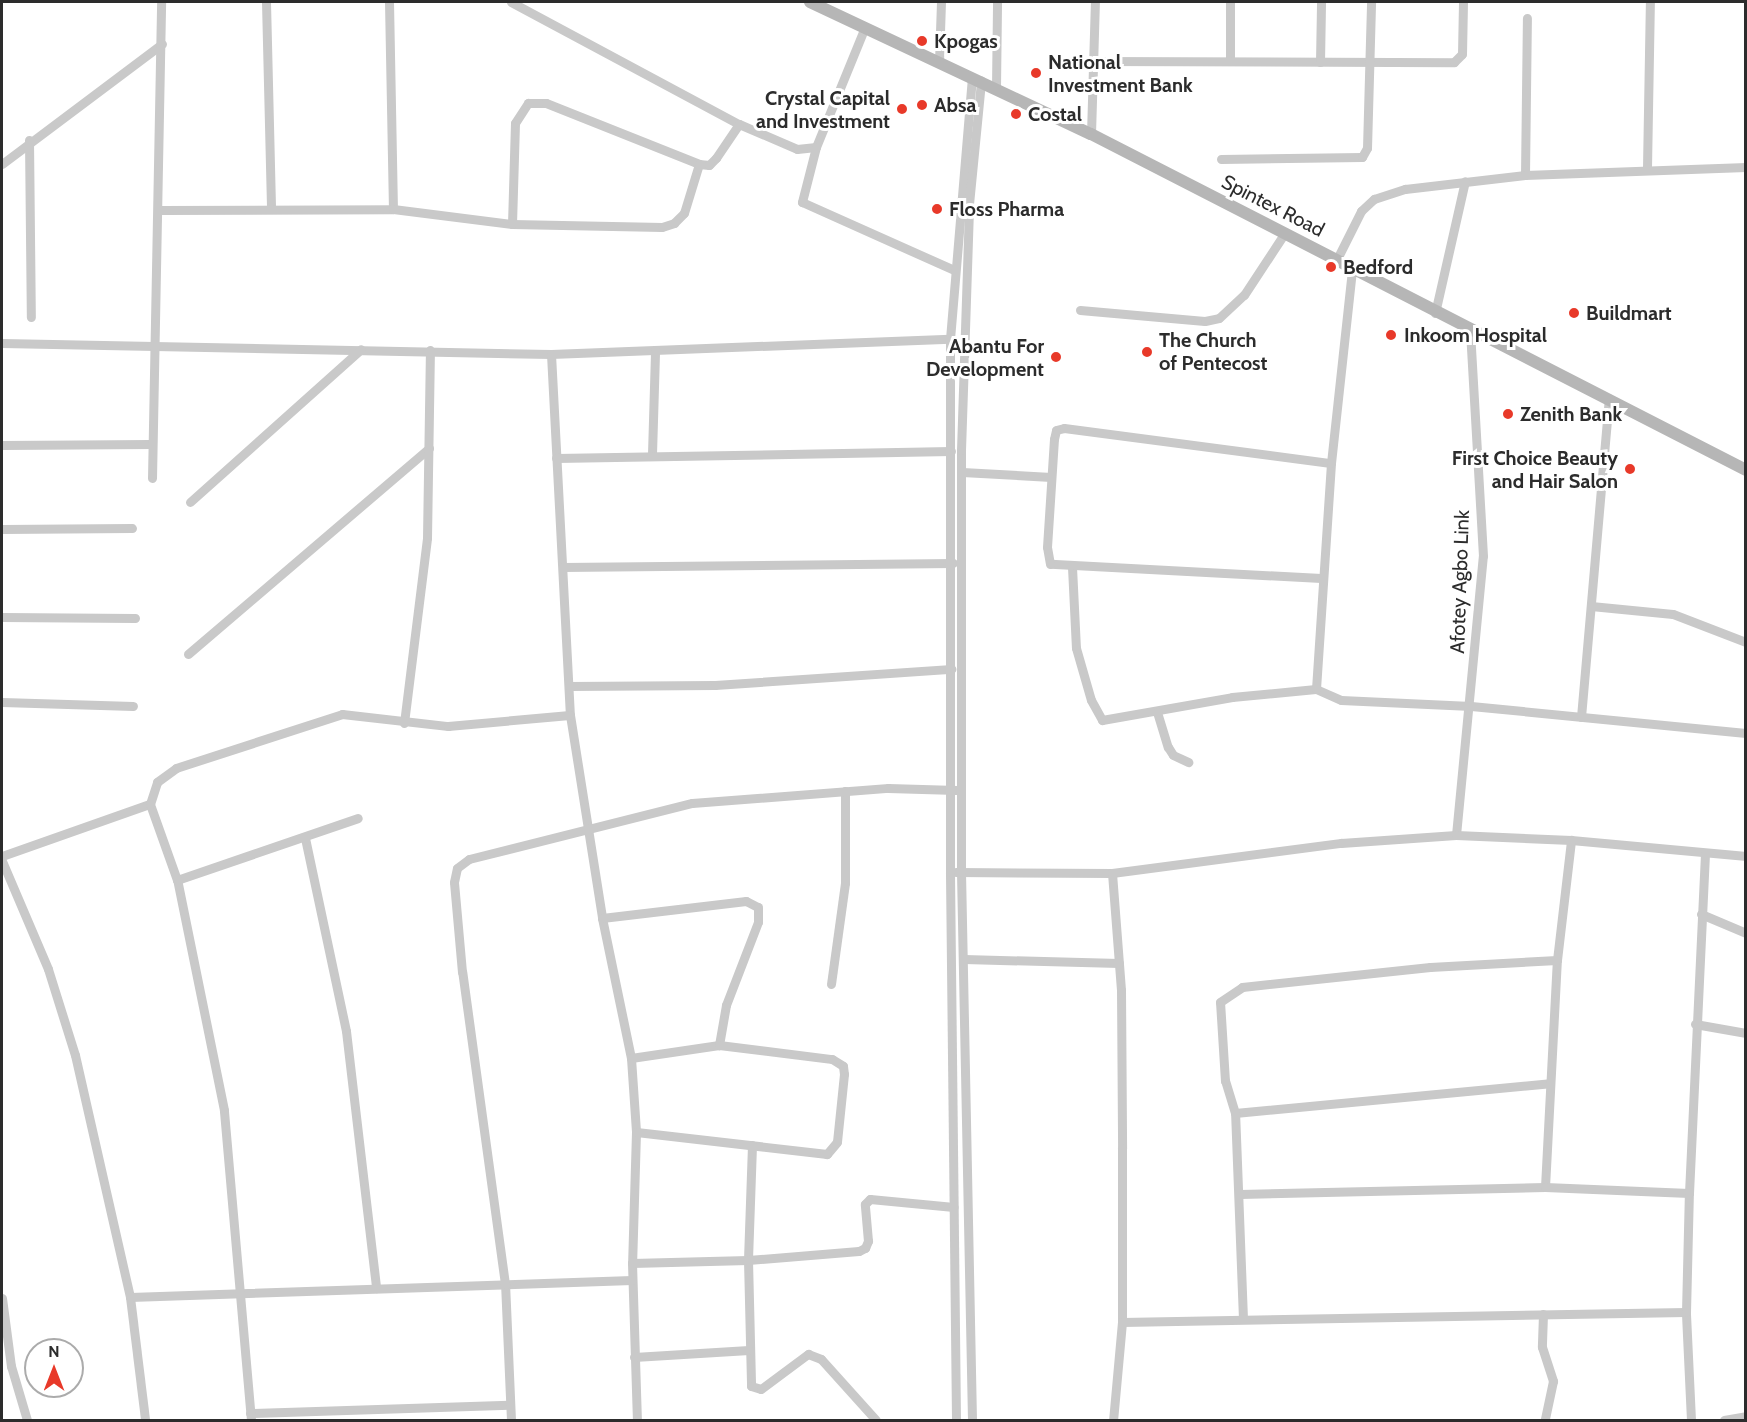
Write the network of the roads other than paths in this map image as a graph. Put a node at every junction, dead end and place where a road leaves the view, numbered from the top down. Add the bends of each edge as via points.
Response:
1 (161, 2) edge
2 (266, 2) edge
3 (389, 2) edge
4 (511, 2) edge
5 (810, 2) edge
6 (941, 2) edge
7 (997, 2) edge
8 (1095, 2) edge
9 (1230, 2) edge
10 (1320, 2) edge
11 (1371, 2) edge
12 (1463, 2) edge
13 (1650, 2) edge
14 (1527, 18) dead end
15 (865, 27) junction
16 (162, 44) junction
17 (1230, 60) junction
18 (1095, 61) junction
19 (939, 62) junction
20 (1320, 62) junction
21 (1371, 63) junction
22 (977, 80) junction
23 (996, 88) junction
24 (739, 124) junction
25 (1091, 134) junction
26 (29, 140) junction
27 (816, 147) junction
28 (1221, 159) dead end
29 (2, 164) edge
30 (699, 164) junction
31 (1746, 167) edge
32 (1647, 168) junction
33 (1525, 175) junction
34 (1465, 182) junction
35 (271, 208) junction
36 (393, 209) junction
37 (160, 210) junction
38 (512, 224) junction
39 (1284, 234) junction
40 (1336, 261) junction
41 (1352, 269) junction
42 (954, 270) junction
43 (1080, 310) dead end
44 (1435, 313) junction
45 (31, 317) dead end
46 (1470, 329) junction
47 (950, 339) junction
48 (2, 343) edge
49 (153, 344) junction
50 (361, 349) junction
51 (430, 350) junction
52 (655, 351) junction
53 (551, 354) junction
54 (1609, 398) junction
55 (150, 444) junction
56 (2, 445) edge
57 (429, 448) junction
58 (951, 451) junction
59 (652, 454) junction
60 (556, 458) junction
61 (1331, 463) junction
62 (1746, 470) edge
63 (962, 472) junction
64 (1051, 477) junction
65 (152, 478) dead end
66 (190, 502) dead end
67 (132, 528) dead end
68 (2, 529) edge
69 (953, 562) junction
70 (563, 567) junction
71 (1072, 567) junction
72 (1321, 579) junction
73 (1591, 606) junction
74 (2, 617) edge
75 (135, 618) dead end
76 (1746, 642) edge
77 (188, 654) dead end
78 (951, 669) junction
79 (569, 686) junction
80 (1316, 690) junction
81 (2, 702) edge
82 (134, 706) dead end
83 (1471, 706) junction
84 (1157, 712) junction
85 (570, 715) junction
86 (1581, 717) junction
87 (404, 723) junction
88 (1746, 733) edge
89 (1188, 762) dead end
90 (951, 790) junction
91 (962, 790) junction
92 (845, 791) junction
93 (150, 804) junction
94 (358, 818) dead end
95 (588, 832) junction
96 (1456, 835) junction
97 (305, 838) junction
98 (1571, 840) junction
99 (1705, 853) junction
100 (2, 856) edge
101 (1746, 856) edge
102 (2, 861) edge
103 (950, 872) junction
104 (961, 872) junction
105 (1112, 873) junction
106 (177, 880) junction
107 (1701, 914) junction
108 (602, 918) junction
109 (1746, 933) edge
110 (964, 959) junction
111 (1557, 960) junction
112 (1119, 963) junction
113 (831, 984) dead end
114 (1695, 1023) junction
115 (1746, 1033) edge
116 (719, 1045) junction
117 (631, 1058) junction
118 (1550, 1083) junction
119 (1235, 1113) junction
120 (636, 1132) junction
121 (752, 1146) junction
122 (1545, 1187) junction
123 (1689, 1193) junction
124 (1240, 1194) junction
125 (954, 1207) junction
126 (748, 1260) junction
127 (632, 1263) junction
128 (633, 1280) junction
129 (505, 1284) junction
130 (376, 1288) junction
131 (243, 1292) junction
132 (130, 1297) junction
133 (2, 1298) edge
134 (1686, 1312) junction
135 (1543, 1314) junction
136 (1244, 1319) junction
137 (1122, 1322) junction
138 (749, 1350) junction
139 (634, 1357) junction
140 (509, 1405) junction
141 (1746, 1416) edge
142 (251, 1417) edge
143 (27, 1420) edge
144 (145, 1420) edge
145 (510, 1420) edge
146 (637, 1420) edge
147 (876, 1420) edge
148 (956, 1420) edge
149 (972, 1420) edge
150 (1113, 1420) edge
151 (1545, 1420) edge
152 (1691, 1420) edge
153 (1724, 1420) edge

1 - 16 street
2 - 35 street
3 - 36 street
4 - 24 street
5 - 15 main road, Spintex Road
6 - 19 street
7 - 23 street
8 - 18 street
9 - 17 street
10 - 20 street
11 - 21 street
12 - 21 street via 1462,54 1458,61
13 - 32 street
14 - 33 street
15 - 19 main road, Spintex Road
15 - 27 street
16 - 26 street
16 - 37 street
17 - 18 street
17 - 20 street
18 - 25 street
19 - 22 main road, Spintex Road
20 - 21 street
21 - 28 street via 1367,148 1362,157
22 - 23 main road, Spintex Road
22 - 42 street
22 - 63 street via 966,269
23 - 25 main road, Spintex Road
24 - 27 street via 793,148
24 - 30 street via 710,165
25 - 39 main road, Spintex Road
26 - 29 street
26 - 45 street
27 - 42 street via 802,202
30 - 38 street via 684,213 674,223 662,227
30 - 38 street via 546,103 528,103 515,123
31 - 32 street
32 - 33 street
33 - 34 street
34 - 40 street via 1405,189 1374,199 1361,211
34 - 44 street
35 - 36 street
35 - 37 street
36 - 38 street
37 - 49 street
39 - 40 main road, Spintex Road
39 - 43 street via 1244,295 1219,318 1205,321
40 - 41 main road, Spintex Road
41 - 44 main road, Spintex Road
41 - 61 street
42 - 47 street
44 - 46 main road, Spintex Road
46 - 54 main road, Spintex Road
46 - 83 street, Afotey Agbo Link via 1483,556
47 - 52 street
47 - 58 street
48 - 49 street
49 - 50 street
49 - 55 street
50 - 51 street
50 - 66 street
51 - 53 street
51 - 57 street
52 - 53 street
52 - 59 street
53 - 60 street
54 - 62 main road, Spintex Road
54 - 73 street
55 - 56 street
55 - 65 street
57 - 77 street
57 - 87 street via 427,538
58 - 59 street
58 - 69 street
59 - 60 street
60 - 70 street
61 - 64 street via 1058,428 1054,432
61 - 72 street
63 - 64 street
63 - 91 street
64 - 71 street via 1047,559 1054,566
67 - 68 street
69 - 70 street
69 - 78 street
70 - 79 street
71 - 72 street
71 - 84 street via 1076,648 1097,716 1108,721
72 - 80 street
73 - 76 street via 1674,614
73 - 86 street
74 - 75 street
78 - 79 street via 715,685
78 - 90 street
79 - 85 street
80 - 83 street via 1341,700
80 - 84 street via 1232,698
81 - 82 street
83 - 86 street
83 - 96 street, Afotey Agbo Link
84 - 89 street via 1168,747 1173,755
85 - 87 street via 448,726
85 - 95 street
86 - 88 street
87 - 93 street via 363,714 318,718 176,768 157,782
90 - 91 street
90 - 92 street
90 - 103 street
91 - 104 street
92 - 95 street via 692,803
92 - 113 street via 845,883
93 - 100 street
93 - 106 street
94 - 97 street
95 - 108 street
95 - 129 street via 469,859 457,868 454,882
96 - 98 street
96 - 105 street via 1341,843
97 - 106 street
97 - 130 street via 346,1031
98 - 99 street
98 - 111 street
99 - 101 street
99 - 107 street
102 - 132 street via 48,969 75,1055
103 - 104 street
103 - 125 street
104 - 105 street
104 - 110 street
105 - 112 street
106 - 131 street via 224,1110
107 - 109 street
107 - 114 street
108 - 116 street via 746,901 758,906 758,922 726,1005
108 - 117 street
110 - 112 street
110 - 149 street
111 - 118 street
111 - 119 street via 1430,967 1237,988 1220,1002 1225,1081
112 - 137 street
114 - 115 street
114 - 123 street
116 - 117 street
116 - 121 street via 837,1060 843,1066 837,1142 832,1152
117 - 120 street
118 - 119 street
118 - 122 street
119 - 124 street
120 - 121 street
120 - 127 street
121 - 126 street
122 - 123 street
122 - 124 street
123 - 134 street
124 - 136 street
125 - 126 street via 870,1199 865,1204 865,1248
125 - 148 street
126 - 127 street
126 - 138 street
127 - 128 street
128 - 129 street
128 - 139 street
129 - 130 street
129 - 140 street
130 - 131 street
131 - 132 street
131 - 142 street
132 - 144 street
133 - 143 street via 11,1366
134 - 135 street
134 - 152 street
135 - 136 street
135 - 151 street via 1542,1347 1553,1381
136 - 137 street
137 - 150 street
138 - 139 street
138 - 147 street via 751,1386 756,1390 808,1354 821,1359
139 - 146 street
140 - 142 street
140 - 145 street
141 - 153 street

